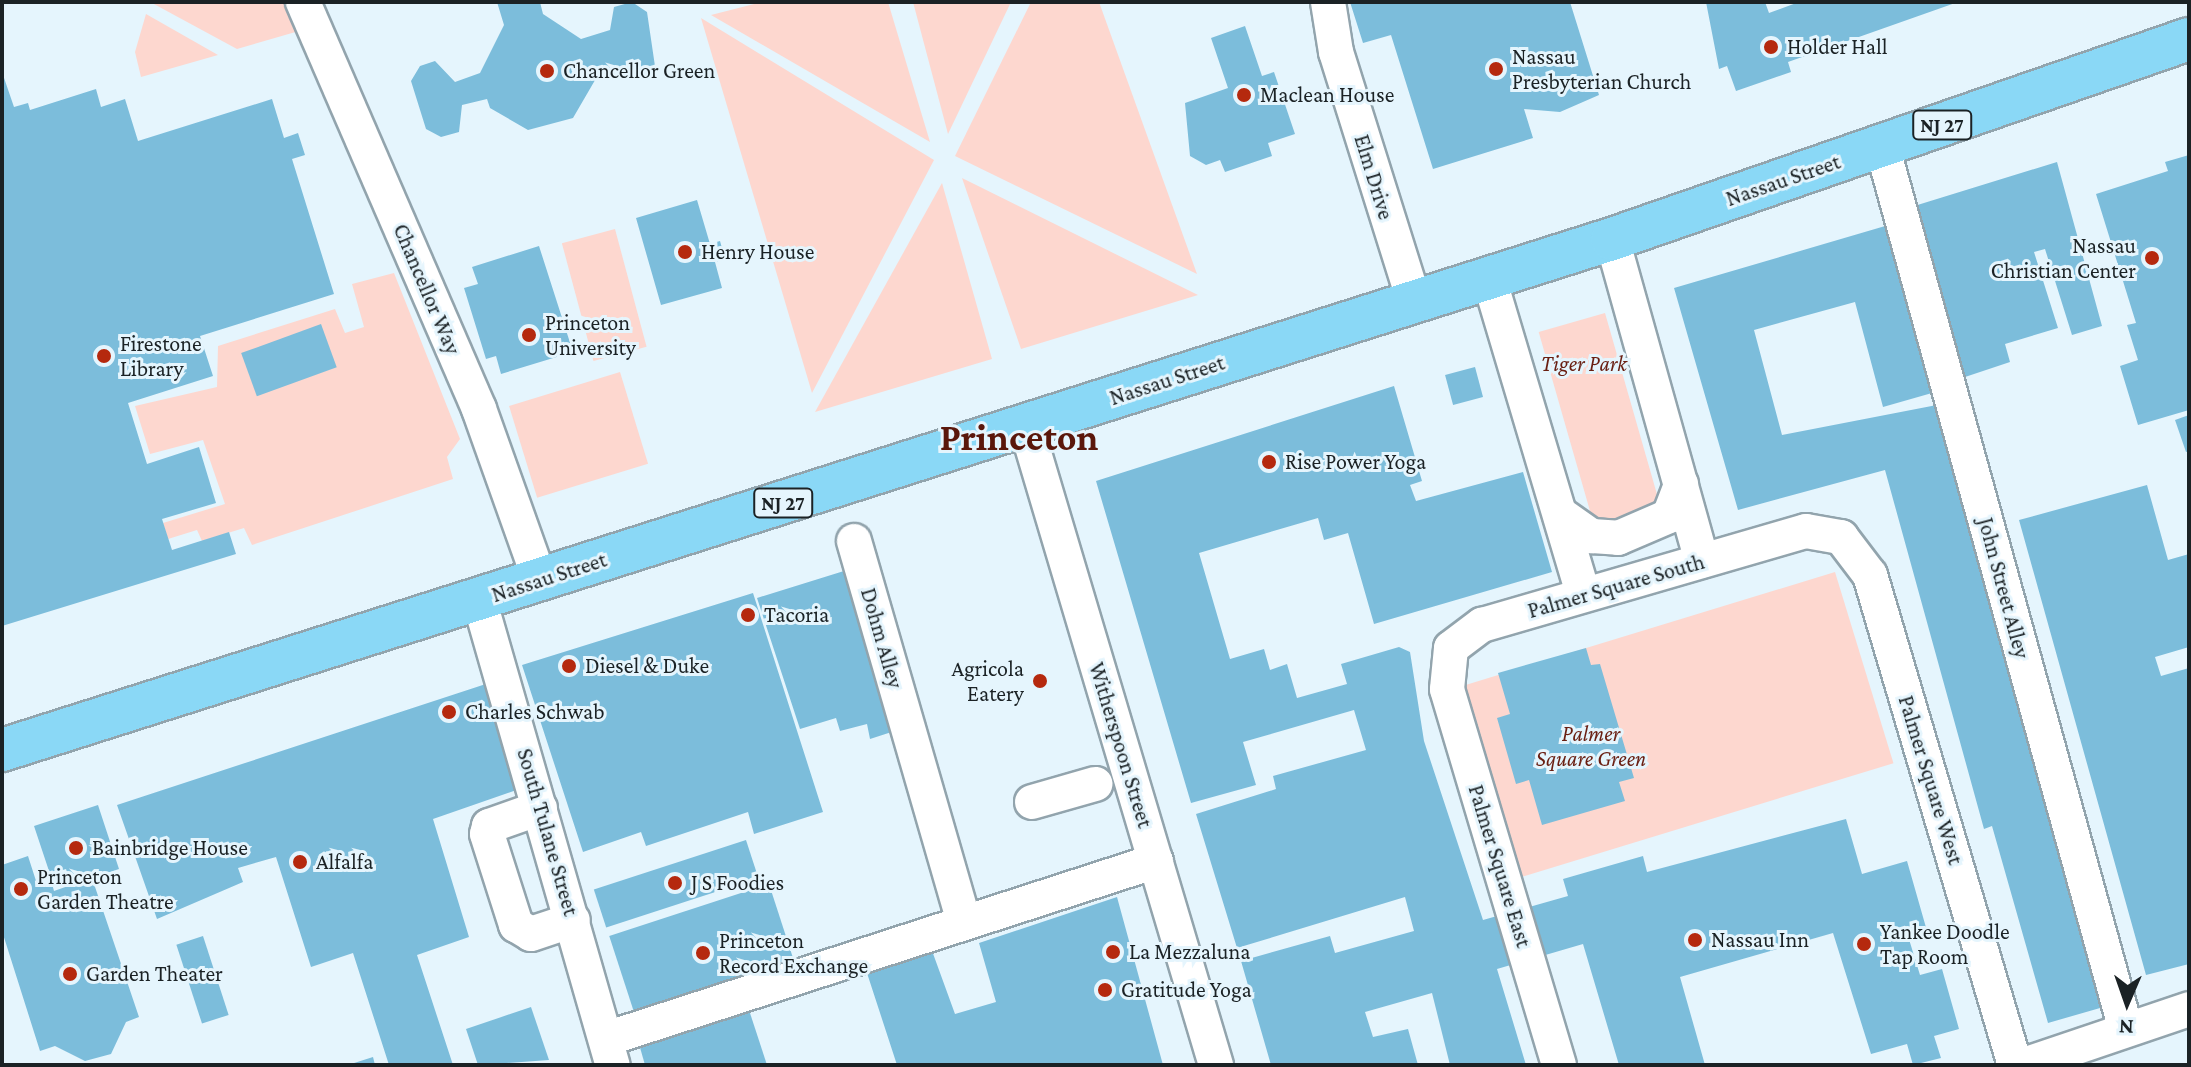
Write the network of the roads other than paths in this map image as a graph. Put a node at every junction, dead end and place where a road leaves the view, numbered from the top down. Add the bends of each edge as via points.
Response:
1 (303, 2) edge
2 (1304, 2) edge
3 (1328, 2) edge
4 (2189, 39) edge
5 (1336, 52) junction
6 (1882, 146) junction
7 (1612, 239) junction
8 (1489, 278) junction
9 (1414, 301) junction
10 (1026, 426) junction
11 (1681, 484) junction
12 (1560, 514) junction
13 (1806, 531) joint
14 (854, 541) dead end
15 (1702, 561) junction
16 (540, 580) junction
17 (1583, 593) junction
18 (479, 599) junction
19 (1445, 666) joint
20 (2, 750) edge
21 (1095, 784) dead end
22 (1032, 802) dead end
23 (540, 808) junction
24 (1156, 861) junction
25 (573, 920) junction
26 (964, 922) junction
27 (2189, 1009) edge
28 (2126, 1030) junction
29 (610, 1052) edge
30 (1216, 1065) edge
31 (1559, 1065) edge
32 (2015, 1065) edge
33 (2024, 1065) edge

1 - 16 street, Chancellor Way via 479,409
2 - 5 street, Elm Drive
3 - 5 street, Elm Drive
4 - 6 main road, Nassau Street / NJ 27
5 - 9 street, Elm Drive
6 - 7 main road, Nassau Street / NJ 27
6 - 28 street, John Street Alley
7 - 8 main road, Nassau Street / NJ 27
7 - 11 street
8 - 9 main road, Nassau Street / NJ 27
8 - 12 street
9 - 10 main road, Nassau Street / NJ 27
10 - 16 main road, Nassau Street / NJ 27
10 - 24 street, Witherspoon Street
11 - 12 street via 1669,516 1618,538 1592,536
11 - 15 street
12 - 17 street
13 - 15 street, Palmer Square South
13 - 32 street, Palmer Square West via 1841,537 1870,575
14 - 26 street, Dohm Alley
15 - 17 street, Palmer Square South
16 - 18 main road, Nassau Street / NJ 27
17 - 19 street, Palmer Square South via 1471,630 1451,648
18 - 20 main road, Nassau Street / NJ 27
18 - 23 street, South Tulane Street
19 - 31 street, Palmer Square East
21 - 22 street
23 - 25 street, South Tulane Street
23 - 25 street via 489,826 487,834 516,925 531,934
24 - 26 street
24 - 30 street, Witherspoon Street
25 - 29 street, South Tulane Street
26 - 29 street
27 - 28 street
28 - 33 street

